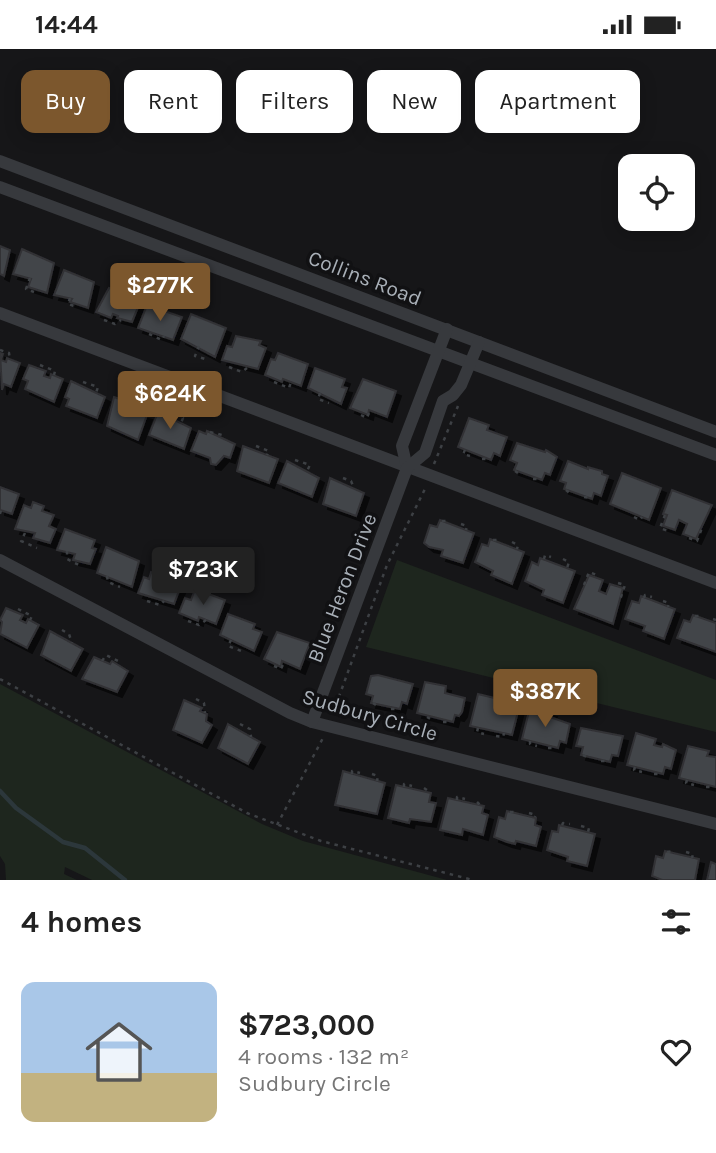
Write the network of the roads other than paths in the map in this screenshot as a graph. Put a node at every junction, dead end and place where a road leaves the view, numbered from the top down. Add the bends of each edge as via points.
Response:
1 (0, 161) edge
2 (0, 187) edge
3 (0, 313) edge
4 (447, 329) junction
5 (479, 342) junction
6 (438, 352) junction
7 (470, 364) junction
8 (716, 432) edge
9 (716, 454) edge
10 (407, 468) junction
11 (0, 560) edge
12 (716, 583) edge
13 (312, 722) junction
14 (716, 824) edge

1 - 4 street, Collins Road
2 - 6 street, Collins Road
3 - 10 street
4 - 5 street, Collins Road
4 - 6 street, Blue Heron Drive
5 - 7 street, Blue Heron Drive
5 - 8 street, Collins Road
6 - 7 street, Collins Road
6 - 10 street, Blue Heron Drive via 402,446
7 - 9 street, Collins Road
7 - 10 street, Blue Heron Drive via 453,395 443,401 425,453
10 - 12 street
10 - 13 street, Blue Heron Drive
11 - 13 street, Sudbury Circle
13 - 14 street, Sudbury Circle

